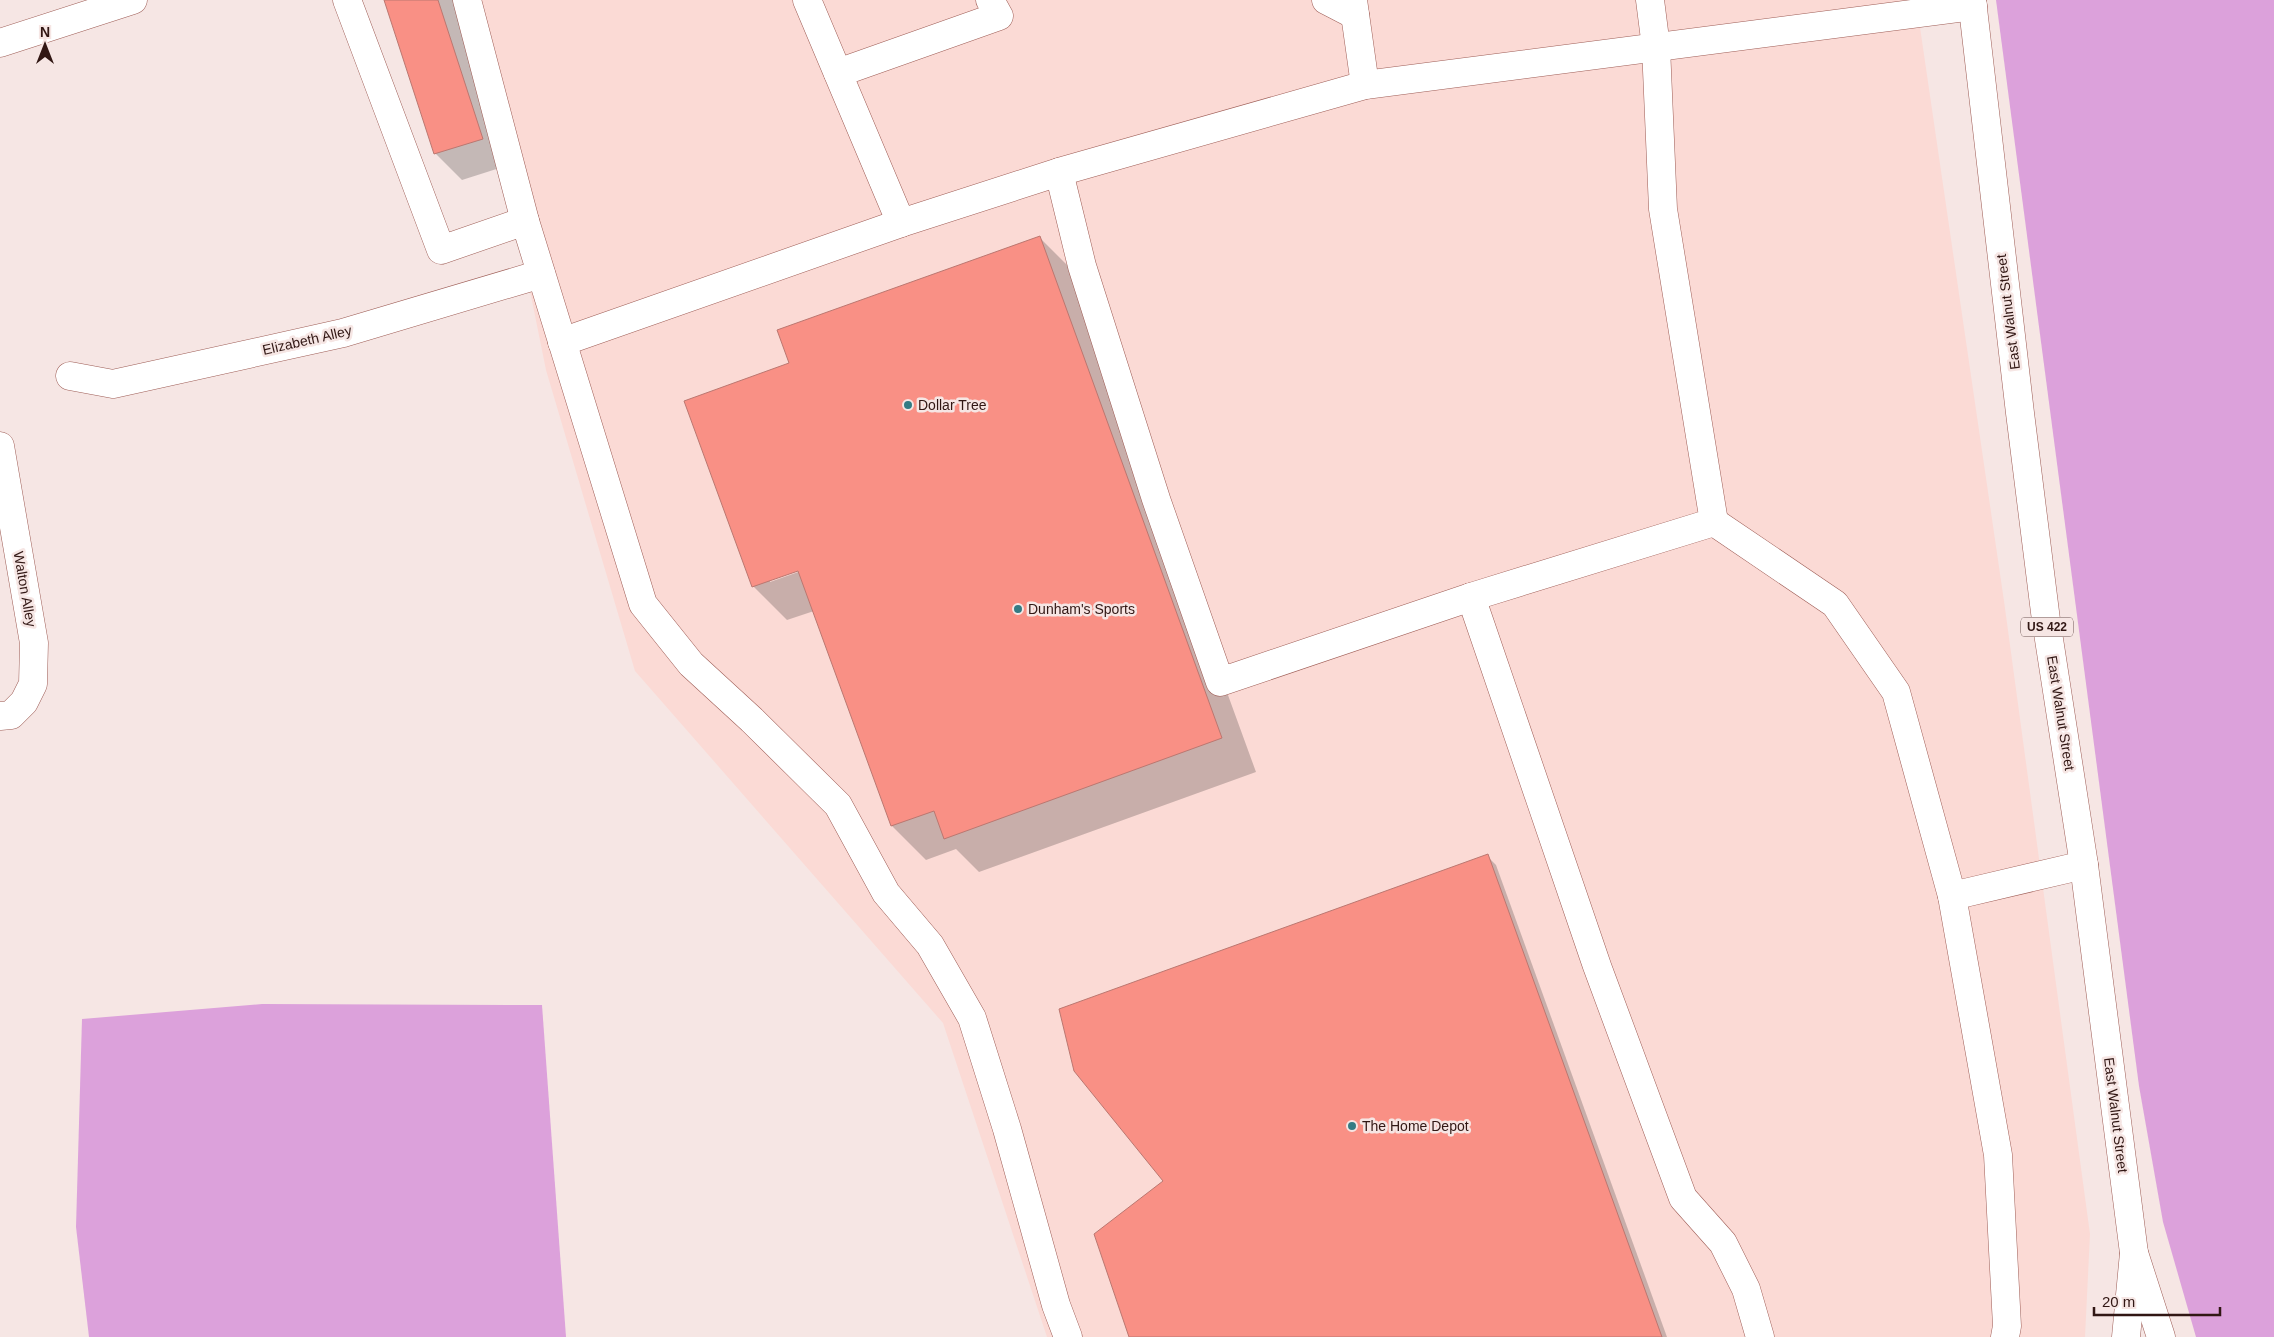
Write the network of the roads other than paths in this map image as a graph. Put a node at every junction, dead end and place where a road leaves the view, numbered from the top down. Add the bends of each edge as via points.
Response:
1 (133, 0) edge
2 (347, 0) edge
3 (467, 0) edge
4 (807, 0) edge
5 (990, 0) edge
6 (1326, 0) edge
7 (1650, 0) edge
8 (1973, 3) edge
9 (1354, 7) edge
10 (0, 43) edge
11 (1656, 47) junction
12 (838, 73) junction
13 (1365, 85) junction
14 (1059, 172) junction
15 (525, 220) junction
16 (901, 223) junction
17 (541, 274) junction
18 (562, 342) junction
19 (70, 376) dead end
20 (0, 446) edge
21 (1714, 522) junction
22 (1471, 597) junction
23 (0, 716) edge
24 (2084, 865) junction
25 (1952, 896) junction
26 (2134, 1253) junction
27 (1068, 1337) edge
28 (1760, 1337) edge
29 (2005, 1337) edge
30 (2126, 1337) edge
31 (2161, 1337) edge

1 - 10 main road
2 - 15 main road via 441,250
3 - 15 main road
4 - 12 main road
5 - 12 main road via 999,16
6 - 9 main road
7 - 11 main road
8 - 11 main road
8 - 24 main road, East Walnut Street / US 422 via 2046,620
9 - 13 main road
11 - 13 main road
11 - 21 main road via 1663,209
12 - 16 main road
13 - 14 main road
14 - 16 main road
14 - 22 main road via 1082,266 1156,499 1220,682
15 - 17 main road
16 - 18 main road
17 - 18 main road
17 - 19 main road, Elizabeth Alley via 342,333 113,384
18 - 27 main road via 642,604 691,664 838,805 886,894 930,945 972,1018
20 - 23 main road, Walton Alley via 34,643 33,684 24,702 11,715
21 - 22 main road
21 - 25 main road via 1835,604 1896,692
22 - 28 main road via 1594,958 1683,1198 1723,1243 1746,1289
24 - 25 main road
24 - 26 main road, East Walnut Street / US 422
25 - 29 main road via 1998,1155
26 - 30 main road, East Walnut Street / US 422
26 - 31 main road

